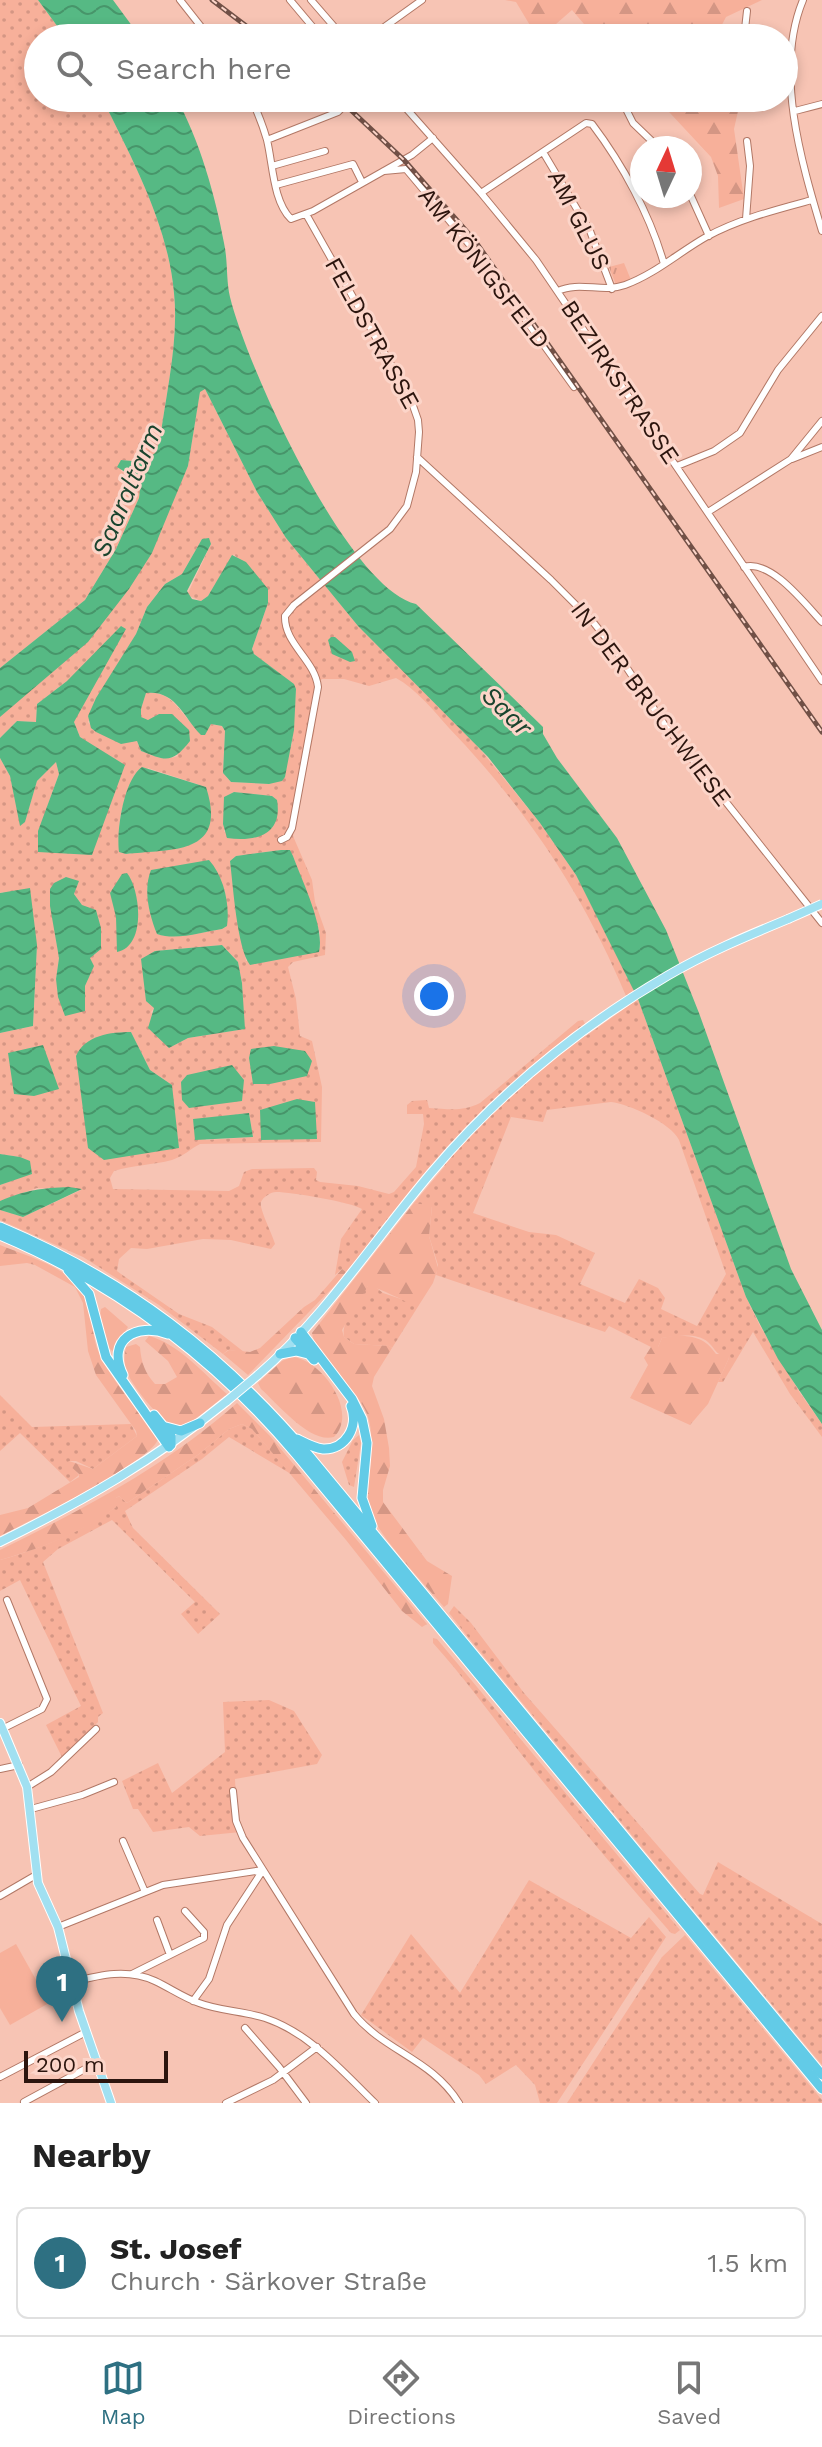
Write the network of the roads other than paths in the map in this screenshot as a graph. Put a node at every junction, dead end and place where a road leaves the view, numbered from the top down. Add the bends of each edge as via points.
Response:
1 (180, 0) edge
2 (290, 0) edge
3 (311, 0) edge
4 (422, 0) edge
5 (803, 0) edge
6 (747, 11) dead end
7 (199, 24) edge
8 (310, 24) edge
9 (332, 24) edge
10 (389, 24) edge
11 (747, 24) edge
12 (794, 24) edge
13 (822, 104) edge
14 (798, 110) edge
15 (256, 112) edge
16 (338, 112) edge
17 (410, 112) edge
18 (628, 112) edge
19 (795, 112) edge
20 (647, 136) edge
21 (433, 138) junction
22 (267, 140) junction
23 (747, 141) dead end
24 (325, 151) dead end
25 (543, 152) junction
26 (272, 166) junction
27 (384, 171) junction
28 (362, 182) junction
29 (276, 185) junction
30 (481, 193) junction
31 (812, 200) junction
32 (696, 208) edge
33 (306, 214) junction
34 (746, 219) junction
35 (822, 231) edge
36 (709, 236) junction
37 (664, 264) junction
38 (612, 289) junction
39 (558, 291) junction
40 (821, 318) edge
41 (574, 387) dead end
42 (822, 421) edge
43 (822, 447) edge
44 (417, 457) junction
45 (791, 459) junction
46 (677, 466) junction
47 (708, 512) junction
48 (744, 567) junction
49 (822, 622) edge
50 (822, 681) edge
51 (281, 840) dead end
52 (822, 904) edge
53 (822, 923) edge
54 (0, 1227) edge
55 (0, 1235) edge
56 (52, 1258) junction
57 (298, 1335) junction
58 (179, 1338) junction
59 (280, 1354) junction
60 (310, 1354) junction
61 (200, 1423) junction
62 (165, 1427) junction
63 (293, 1437) junction
64 (170, 1446) junction
65 (379, 1541) junction
66 (0, 1542) edge
67 (7, 1600) dead end
68 (430, 1610) junction
69 (1, 1726) edge
70 (96, 1729) dead end
71 (19, 1765) junction
72 (0, 1769) edge
73 (114, 1782) dead end
74 (27, 1787) junction
75 (233, 1791) dead end
76 (31, 1809) junction
77 (123, 1841) dead end
78 (263, 1870) junction
79 (36, 1875) junction
80 (145, 1892) junction
81 (0, 1896) edge
82 (185, 1911) dead end
83 (157, 1920) dead end
84 (58, 1927) junction
85 (699, 1934) junction
86 (170, 1955) junction
87 (132, 1974) junction
88 (72, 1982) junction
89 (193, 2001) junction
90 (245, 2028) dead end
91 (86, 2032) junction
92 (317, 2047) junction
93 (96, 2063) junction
94 (284, 2073) junction
95 (822, 2075) edge
96 (0, 2077) edge
97 (822, 2089) edge
98 (24, 2102) edge
99 (231, 2102) edge
100 (111, 2103) edge
101 (306, 2103) edge
102 (375, 2103) edge
103 (459, 2103) edge

1 - 7 street
2 - 8 street
3 - 9 street
4 - 10 street
5 - 12 street
6 - 11 street
13 - 14 street
15 - 22 street
16 - 22 street
17 - 21 street, BEZIRKSTRASSE
18 - 20 street
19 - 31 street
21 - 27 street
21 - 30 street, BEZIRKSTRASSE
22 - 26 street
23 - 34 street
24 - 26 street
25 - 30 street
25 - 37 street via 592,124 634,191
25 - 38 street, AM GLUS via 590,231
26 - 29 street
27 - 28 street
27 - 41 street, AM KÖNIGSFELD via 406,169 428,193
28 - 29 street via 353,164
28 - 33 street
29 - 33 street via 288,217
30 - 39 street, BEZIRKSTRASSE
31 - 34 street
31 - 35 street
32 - 36 street
33 - 44 street, FELDSTRASSE via 411,400 418,420
34 - 36 street
36 - 37 street
37 - 38 street
38 - 39 street
39 - 46 street, BEZIRKSTRASSE
40 - 46 street via 778,370 740,433
42 - 45 street
43 - 45 street
44 - 51 street, FELDSTRASSE via 403,514 285,616 285,627 318,687 292,828
44 - 53 street, IN DER BRUCHWIESE via 593,622 659,717
45 - 47 street
46 - 47 street, BEZIRKSTRASSE
47 - 48 street, BEZIRKSTRASSE
48 - 49 street via 754,565 781,580
48 - 50 street, BEZIRKSTRASSE
52 - 57 main road, bridge via 669,974 582,1032 498,1102 441,1162
54 - 63 highway via 66,1256 154,1309 228,1369
55 - 56 highway
56 - 58 highway
56 - 64 highway via 89,1294 106,1357
57 - 59 main road
57 - 60 highway
57 - 65 highway via 360,1414 367,1443 363,1503
58 - 62 highway via 141,1329 127,1338 119,1356 127,1381
58 - 68 highway via 264,1417
59 - 60 highway
59 - 61 main road, bridge
60 - 63 highway via 349,1402 354,1423 345,1440 332,1448
61 - 62 highway via 181,1431
61 - 64 main road
62 - 64 highway
63 - 65 highway
64 - 66 main road via 94,1494
65 - 68 highway
67 - 69 street via 47,1699 42,1709
68 - 85 highway
69 - 71 main road
70 - 74 street
71 - 72 street
71 - 74 main road
73 - 76 street
74 - 76 main road
75 - 78 street via 238,1829
76 - 79 main road
77 - 80 street
78 - 80 street via 171,1883
78 - 89 street via 227,1925 209,1979
78 - 103 street via 356,2017 433,2072
79 - 81 street
79 - 84 main road
80 - 84 street
82 - 86 street via 204,1938
83 - 86 street
84 - 88 main road
85 - 95 highway
85 - 97 highway
86 - 87 street
87 - 88 street
87 - 89 street
88 - 91 main road
89 - 92 street via 275,2022
90 - 94 street
91 - 93 main road
91 - 96 street
92 - 94 street
92 - 102 street
93 - 98 street
93 - 100 main road
94 - 99 street
94 - 101 street

